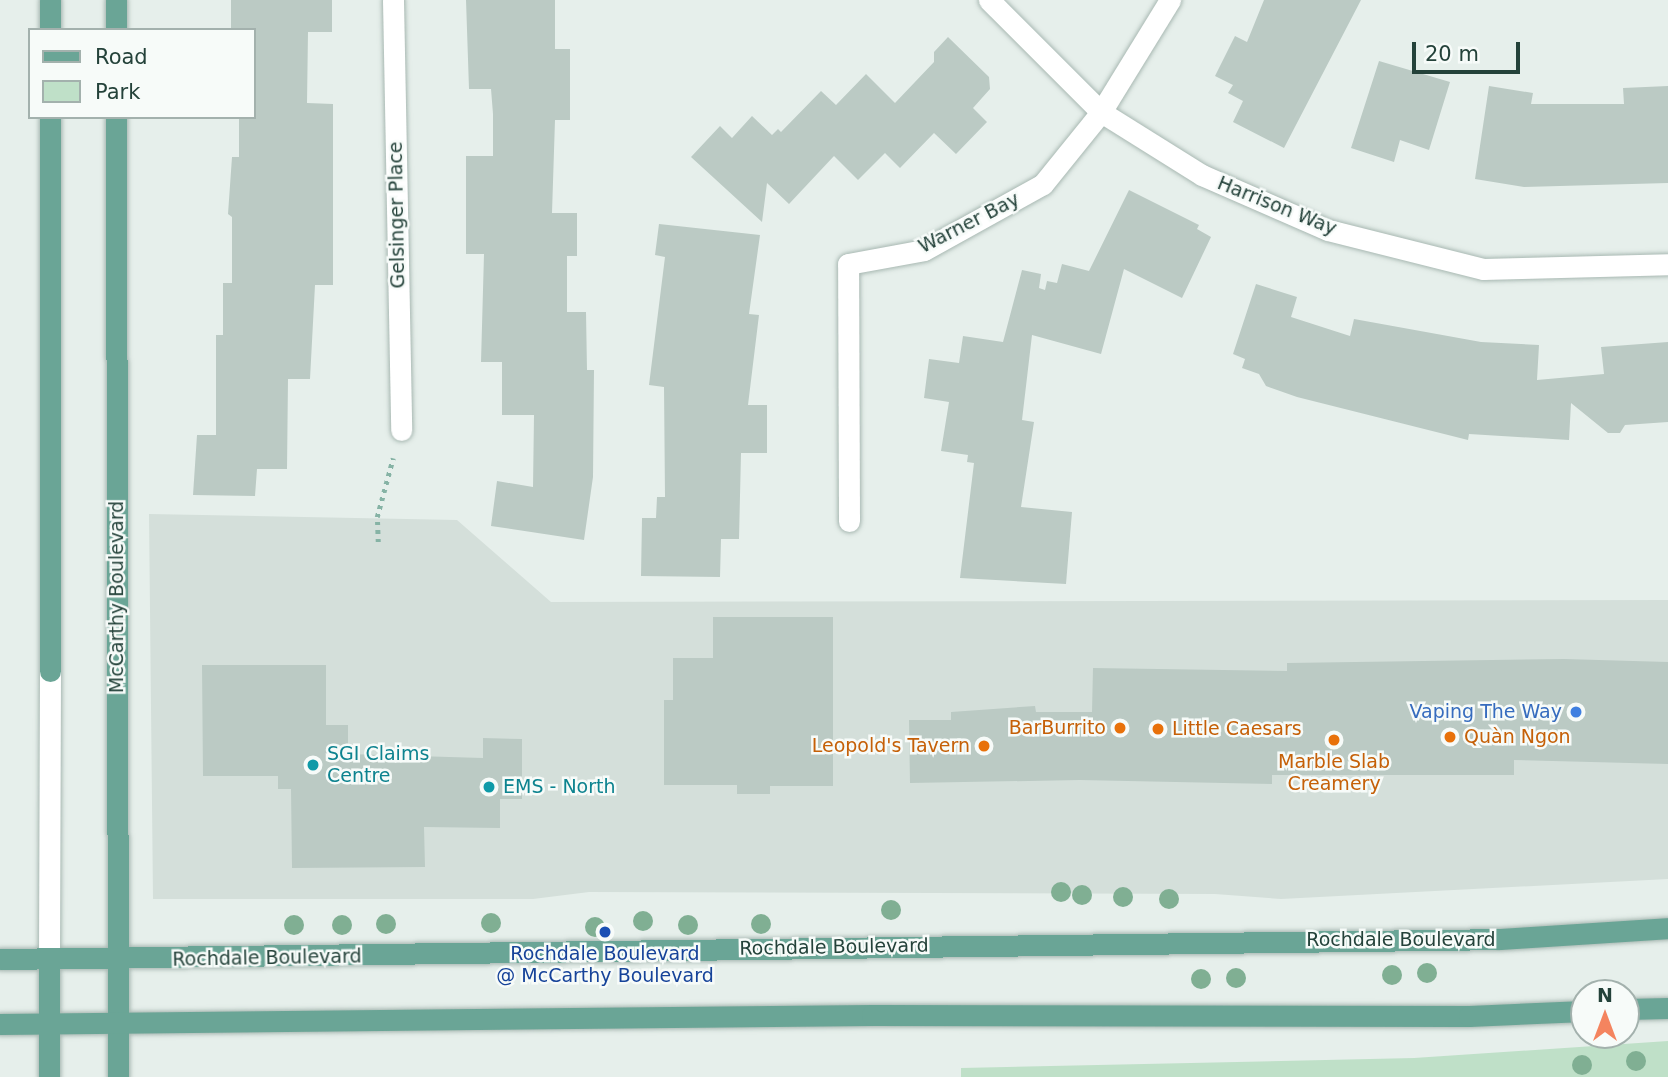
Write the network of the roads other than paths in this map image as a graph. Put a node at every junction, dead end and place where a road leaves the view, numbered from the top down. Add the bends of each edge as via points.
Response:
1 (50, 0) edge
2 (116, 0) edge
3 (393, 0) edge
4 (989, 0) edge
5 (1170, 0) edge
6 (50, 28) edge
7 (116, 28) edge
8 (1101, 112) junction
9 (50, 119) edge
10 (116, 119) edge
11 (1668, 264) edge
12 (401, 430) road end
13 (849, 521) dead end
14 (50, 671) joint
15 (1668, 928) edge
16 (0, 959) edge
17 (49, 959) junction
18 (118, 961) junction
19 (1668, 1008) edge
20 (1640, 1009) edge
21 (1570, 1012) edge
22 (0, 1024) edge
23 (49, 1024) junction
24 (118, 1024) junction
25 (49, 1077) edge
26 (118, 1077) edge

1 - 6 main road
2 - 7 main road
3 - 12 street, Gelsinger Place
4 - 8 street, Harrison Way
5 - 8 street
8 - 11 street, Harrison Way via 1202,175 1328,230 1483,269
8 - 13 street, Warner Bay via 1043,184 924,250 848,264
9 - 14 main road
10 - 18 main road, McCarthy Boulevard
14 - 17 street
15 - 18 main road, Rochdale Boulevard via 1499,939
16 - 17 main road, Rochdale Boulevard
17 - 18 main road, Rochdale Boulevard
17 - 23 main road
18 - 24 main road, McCarthy Boulevard
19 - 20 main road
21 - 24 main road via 1469,1016 872,1014
22 - 23 main road
23 - 24 main road
23 - 25 main road
24 - 26 main road, McCarthy Boulevard

